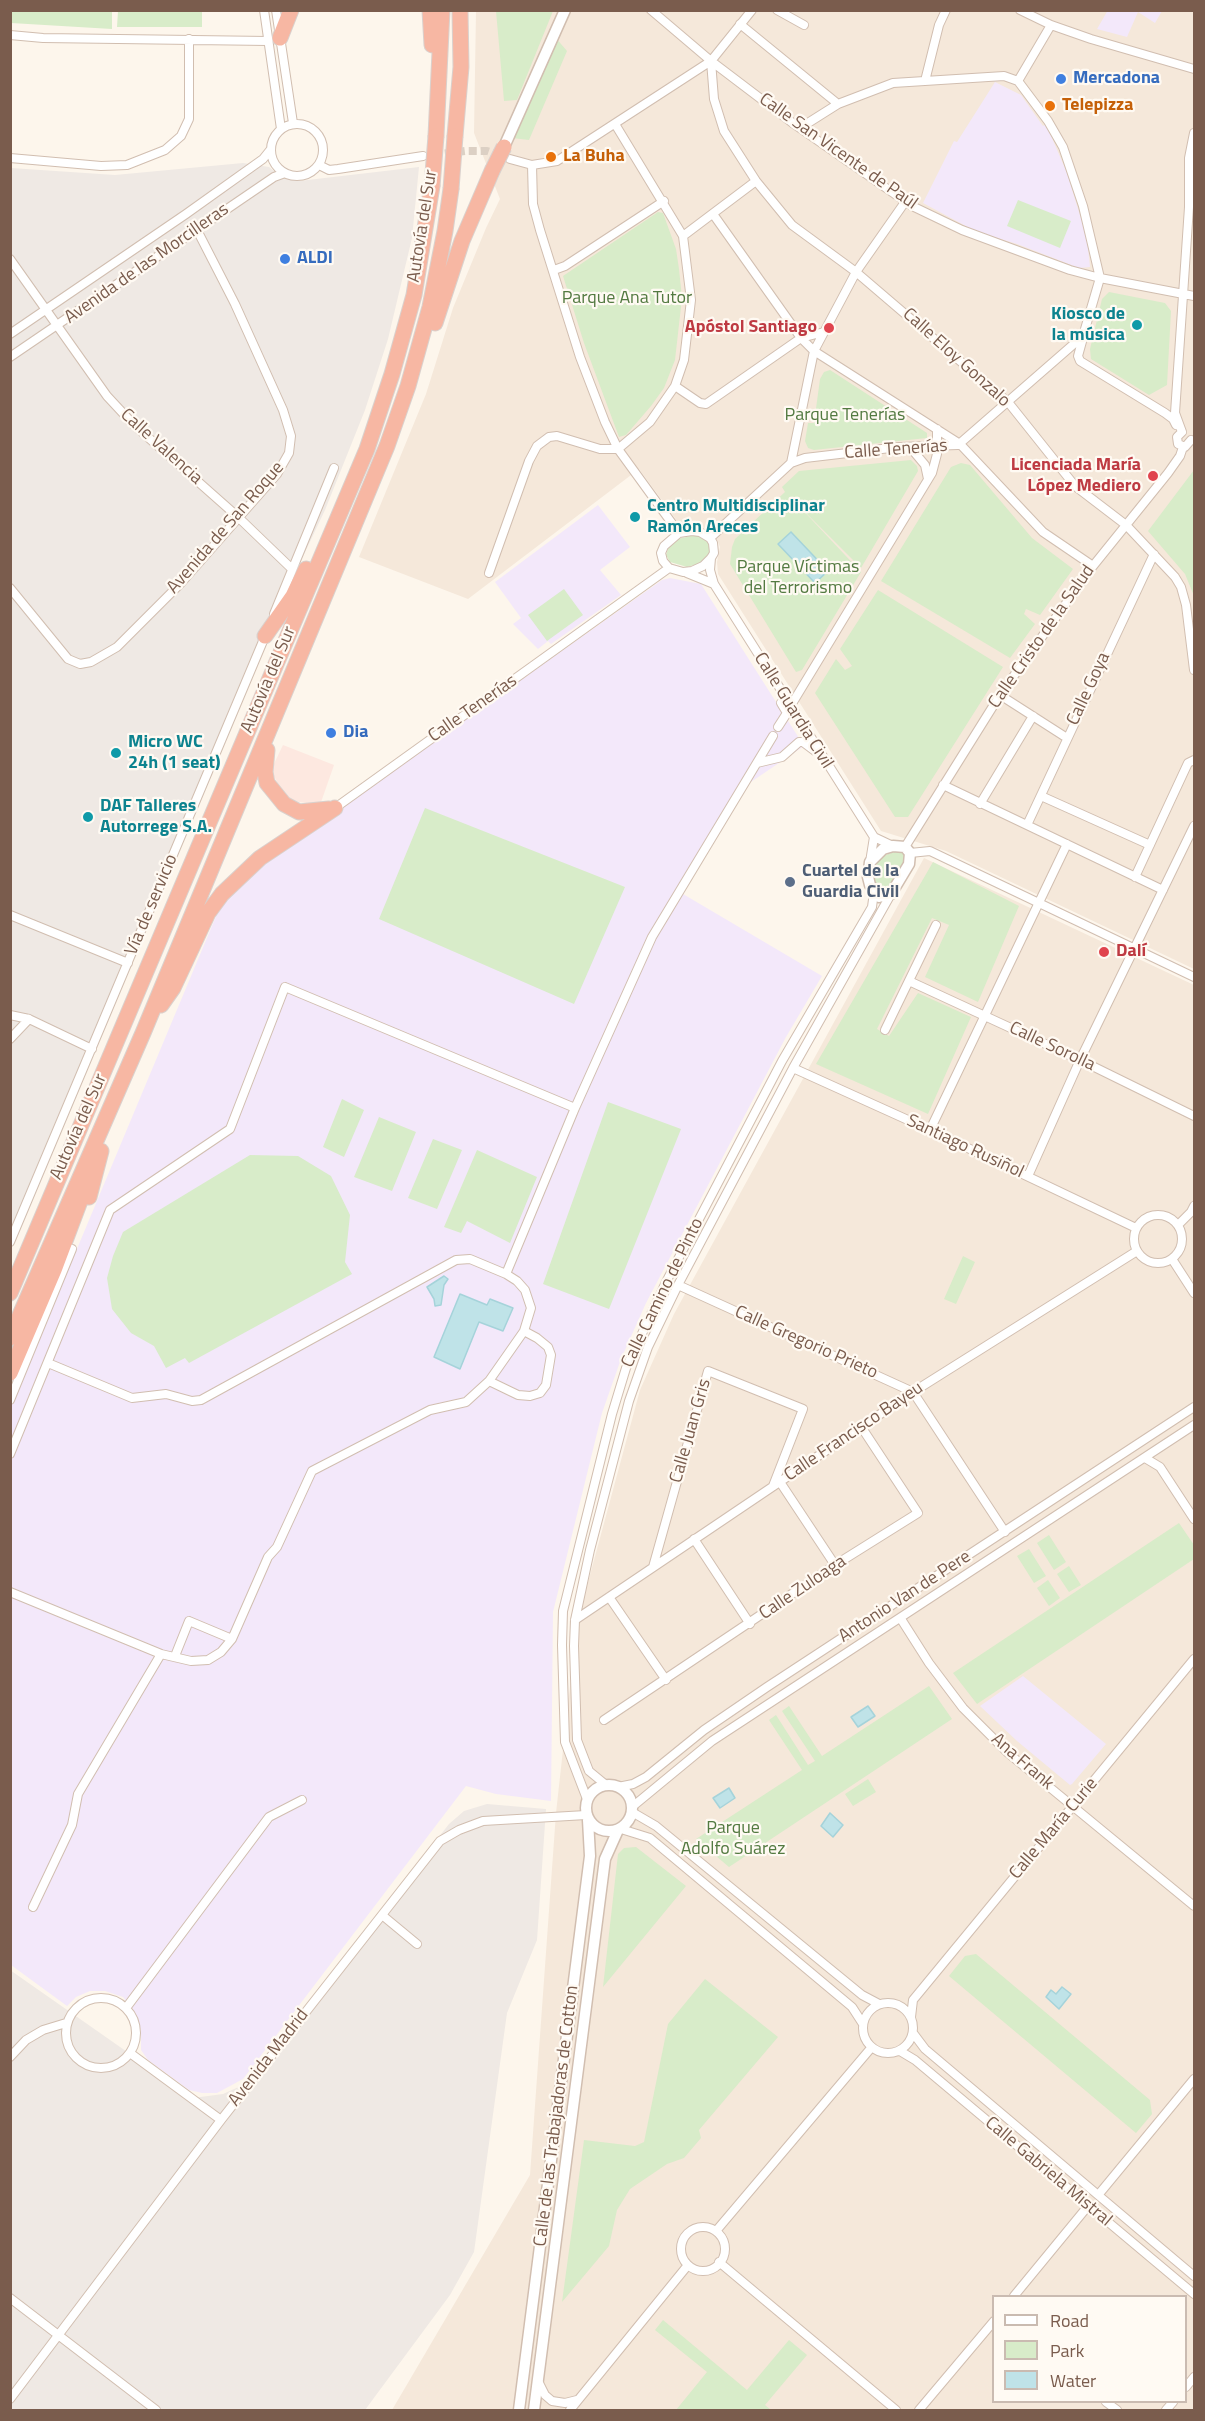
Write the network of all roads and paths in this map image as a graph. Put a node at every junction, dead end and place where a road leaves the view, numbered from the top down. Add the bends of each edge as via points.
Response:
1 (264, 10) edge
2 (276, 10) edge
3 (291, 10) edge
4 (430, 10) edge
5 (442, 10) edge
6 (460, 10) edge
7 (565, 10) edge
8 (651, 10) edge
9 (752, 10) edge
10 (777, 10) edge
11 (946, 10) edge
12 (1020, 10) edge
13 (1033, 13) edge
14 (740, 24) junction
15 (804, 25) dead end
16 (1051, 25) junction
17 (10, 35) edge
18 (189, 39) junction
19 (274, 39) junction
20 (711, 61) junction
21 (1194, 69) edge
22 (925, 81) junction
23 (1018, 81) junction
24 (838, 104) junction
25 (437, 116) junction
26 (293, 123) junction
27 (615, 124) junction
28 (800, 128) junction
29 (281, 129) junction
30 (1194, 133) edge
31 (271, 149) junction
32 (507, 153) junction
33 (423, 156) tunnel mouth
34 (10, 158) edge
35 (320, 165) junction
36 (532, 165) junction
37 (285, 173) junction
38 (756, 181) junction
39 (664, 201) junction
40 (905, 202) junction
41 (713, 213) junction
42 (197, 230) junction
43 (683, 236) junction
44 (10, 259) edge
45 (554, 270) junction
46 (856, 272) junction
47 (1100, 278) junction
48 (1183, 294) junction
49 (1194, 296) edge
50 (46, 310) junction
51 (57, 327) junction
52 (824, 332) junction
53 (10, 334) edge
54 (1083, 336) junction
55 (801, 338) junction
56 (814, 351) junction
57 (10, 357) edge
58 (408, 386) junction
59 (675, 386) junction
60 (1008, 402) junction
61 (937, 429) junction
62 (1181, 433) junction
63 (1193, 439) edge
64 (797, 442) junction
65 (960, 444) junction
66 (938, 446) junction
67 (910, 447) junction
68 (1182, 447) junction
69 (618, 448) junction
70 (367, 449) junction
71 (811, 457) junction
72 (791, 463) junction
73 (334, 468) dead end
74 (928, 480) junction
75 (238, 517) junction
76 (1126, 525) junction
77 (679, 533) junction
78 (710, 538) junction
79 (1154, 554) junction
80 (711, 558) junction
81 (1093, 566) junction
82 (669, 568) junction
83 (292, 569) junction
84 (684, 572) junction
85 (489, 573) dead end
86 (714, 584) junction
87 (10, 588) edge
88 (737, 621) junction
89 (265, 636) junction
90 (1194, 670) edge
91 (1000, 695) junction
92 (790, 707) junction
93 (1033, 716) junction
94 (778, 727) dead end
95 (268, 733) junction
96 (773, 736) dead end
97 (1067, 738) junction
98 (824, 759) junction
99 (1194, 760) edge
100 (757, 763) junction
101 (944, 785) junction
102 (1041, 796) junction
103 (980, 804) junction
104 (335, 808) junction
105 (1027, 825) junction
106 (1194, 826) edge
107 (874, 837) junction
108 (1067, 844) junction
109 (1150, 845) junction
110 (893, 846) junction
111 (907, 850) junction
112 (870, 862) junction
113 (1135, 877) junction
114 (1163, 890) junction
115 (874, 892) junction
116 (891, 894) junction
117 (1038, 904) junction
118 (10, 915) edge
119 (936, 926) dead end
120 (1134, 949) junction
121 (128, 963) junction
122 (1194, 977) edge
123 (909, 981) junction
124 (10, 1015) edge
125 (985, 1016) junction
126 (29, 1019) junction
127 (885, 1030) dead end
128 (142, 1033) junction
129 (10, 1039) edge
130 (92, 1049) junction
131 (1080, 1060) junction
132 (793, 1068) junction
133 (575, 1108) junction
134 (1194, 1116) edge
135 (101, 1125) junction
136 (930, 1130) junction
137 (101, 1151) junction
138 (1028, 1176) junction
139 (1194, 1206) edge
140 (1178, 1225) junction
141 (1136, 1228) junction
142 (10, 1242) edge
143 (72, 1249) joint
144 (1137, 1251) junction
145 (1172, 1259) junction
146 (506, 1274) junction
147 (678, 1285) junction
148 (10, 1293) edge
149 (1194, 1293) edge
150 (524, 1331) junction
151 (10, 1338) edge
152 (48, 1363) junction
153 (10, 1373) edge
154 (489, 1381) junction
155 (913, 1392) junction
156 (10, 1400) edge
157 (1194, 1407) edge
158 (1194, 1425) edge
159 (862, 1428) junction
160 (1159, 1449) junction
161 (10, 1454) edge
162 (1145, 1458) junction
163 (1160, 1467) junction
164 (776, 1484) junction
165 (1194, 1519) edge
166 (1005, 1532) junction
167 (694, 1539) junction
168 (835, 1565) junction
169 (653, 1567) junction
170 (10, 1592) edge
171 (609, 1597) junction
172 (901, 1618) junction
173 (575, 1620) junction
174 (750, 1624) junction
175 (232, 1639) junction
176 (161, 1654) junction
177 (175, 1656) junction
178 (1194, 1659) edge
179 (666, 1680) junction
180 (604, 1720) dead end
181 (612, 1786) junction
182 (587, 1799) junction
183 (302, 1800) dead end
184 (1073, 1806) junction
185 (632, 1809) junction
186 (587, 1818) junction
187 (619, 1830) junction
188 (1194, 1906) edge
189 (33, 1907) dead end
190 (382, 1915) junction
191 (417, 1944) dead end
192 (913, 2000) junction
193 (879, 2004) junction
194 (897, 2005) junction
195 (126, 2008) junction
196 (911, 2017) junction
197 (66, 2023) junction
198 (863, 2024) junction
199 (913, 2033) junction
200 (872, 2048) junction
201 (900, 2051) junction
202 (130, 2053) junction
203 (10, 2057) edge
204 (1193, 2085) edge
205 (221, 2120) junction
206 (1099, 2194) junction
207 (1088, 2206) junction
208 (716, 2231) junction
209 (720, 2262) junction
210 (688, 2265) junction
211 (1194, 2276) edge
212 (1194, 2294) edge
213 (1015, 2295) edge
214 (10, 2298) edge
215 (992, 2322) edge
216 (58, 2336) junction
217 (538, 2381) junction
218 (10, 2398) edge
219 (578, 2400) junction
220 (156, 2410) edge
221 (519, 2410) edge
222 (534, 2410) edge
223 (570, 2410) edge
224 (896, 2410) edge
225 (919, 2410) edge

1 - 19 street
2 - 19 street
3 - 19 highway
4 - 25 highway
5 - 25 highway, Autovía del Sur
6 - 58 highway, Autovía del Sur, bridge via 461,67 446,231
7 - 32 street
8 - 20 street, Calle San Vicente de Paúl
9 - 14 street
10 - 15 street
11 - 22 street
12 - 13 street
13 - 16 street
14 - 20 street
14 - 24 street
16 - 21 street
16 - 23 street
17 - 18 street
18 - 19 street
18 - 34 street via 189,119 181,136 165,150 127,165
19 - 26 street
19 - 29 street
20 - 27 street
20 - 28 street, Calle San Vicente de Paúl
20 - 38 street, Calle Eloy Gonzalo via 718,117
22 - 23 street via 1004,76
22 - 24 street via 893,83
23 - 47 street via 1063,147 1083,206
24 - 28 street
25 - 70 highway, Autovía del Sur, bridge via 432,186 414,295
26 - 29 street
26 - 35 street via 310,126 317,132 324,148
27 - 36 street via 557,161
27 - 39 street
28 - 40 street, Calle San Vicente de Paúl
29 - 31 street
30 - 48 street via 1189,158
31 - 37 street via 275,163
31 - 50 street, Avenida de las Morcilleras via 205,200
32 - 36 street
32 - 58 highway, bridge via 492,171 462,241 424,358
33 - 35 street via 329,170
35 - 37 street via 308,174
36 - 45 street via 533,204
37 - 42 street, Avenida de las Morcilleras
38 - 41 street
38 - 46 street, Calle Eloy Gonzalo via 792,225
39 - 43 street
39 - 45 street
40 - 46 street
40 - 47 street, Calle San Vicente de Paúl via 962,230
41 - 43 street
41 - 55 street
42 - 51 street, Avenida de las Morcilleras
42 - 75 street, Avenida de San Roque via 235,304 291,436 289,453 276,474
43 - 59 street via 691,300 684,360
44 - 50 street, Calle Valencia
45 - 69 street via 580,357
46 - 52 street
46 - 60 street, Calle Eloy Gonzalo
47 - 48 street, Calle San Vicente de Paúl
47 - 54 street
48 - 49 street, Calle San Vicente de Paúl
48 - 62 street via 1175,413
50 - 51 street, Calle Valencia
50 - 53 street, Avenida de las Morcilleras
51 - 57 street, Avenida de las Morcilleras
51 - 75 street, Calle Valencia via 107,396 133,424
52 - 55 street
52 - 56 street
54 - 60 street, Calle Tenerías
54 - 62 street via 1080,361 1165,413
55 - 56 street
55 - 59 street via 706,404
56 - 61 street
56 - 64 street
58 - 95 highway, Autovía del Sur via 383,457
59 - 69 street via 651,422
60 - 65 street, Calle Tenerías
60 - 76 street, Calle Eloy Gonzalo via 1075,486
61 - 65 street
61 - 66 street
62 - 63 street
62 - 68 street via 1177,442
63 - 68 street
64 - 71 street
64 - 72 street
65 - 66 street, Calle Tenerías
65 - 81 street via 1043,532
66 - 67 street, Calle Tenerías
66 - 74 street
67 - 71 street, Calle Tenerías
67 - 74 street via 925,465
68 - 76 street, Calle Cristo de la Salud via 1168,473
69 - 77 street
69 - 85 street via 600,449 556,436 537,446
70 - 89 highway via 345,482 293,596
70 - 148 highway, Autovía del Sur
71 - 72 street, Calle Tenerías
72 - 78 street, Calle Tenerías
73 - 83 street, Vía de servicio
74 - 92 street
75 - 83 street, Calle Valencia
75 - 87 street, Avenida de San Roque via 181,583 117,647 91,662 80,664 68,659
76 - 79 street, Calle Eloy Gonzalo
76 - 81 street, Calle Cristo de la Salud
77 - 78 street via 692,531
77 - 82 street via 666,542 662,553
78 - 80 street via 714,549
79 - 90 street, Calle Eloy Gonzalo via 1181,587
79 - 97 street, Calle Goya
80 - 84 street
80 - 86 street, Calle Guardia Civil
81 - 91 street, Calle Cristo de la Salud
82 - 84 street
82 - 104 street, Calle Tenerías
83 - 89 street, Vía de servicio
84 - 86 street
86 - 88 street, Calle Guardia Civil
88 - 92 street, Calle Guardia Civil
88 - 94 street via 747,648 787,711
89 - 121 street, Vía de servicio
91 - 93 street
91 - 101 street, Calle Cristo de la Salud
92 - 98 street, Calle Guardia Civil
93 - 97 street
93 - 103 street
95 - 104 highway via 265,771 273,793 299,812
95 - 128 highway, Autovía del Sur
96 - 100 street
97 - 102 street, Calle Goya
98 - 100 street via 800,742 782,757
98 - 107 street, Calle Guardia Civil
99 - 109 street via 1188,763
100 - 133 street via 652,937
101 - 103 street
101 - 111 street, Calle Cristo de la Salud
102 - 105 street, Calle Goya
102 - 109 street
103 - 105 street
104 - 128 highway via 260,858 222,894 200,929 173,988
105 - 108 street
106 - 114 street
107 - 110 street
107 - 112 street
108 - 113 street
108 - 117 street
109 - 113 street
110 - 111 street
110 - 112 street via 883,849
111 - 116 street via 909,864
111 - 117 street via 927,850
112 - 115 street via 868,877
113 - 114 street
114 - 120 street
115 - 116 street via 879,897
115 - 182 street, Calle Camino de Pinto via 872,907 782,1061 666,1282 626,1368 563,1611 566,1742
116 - 132 street, Calle Camino de Pinto
117 - 120 street
117 - 125 street
118 - 121 street
119 - 123 street
120 - 122 street
120 - 131 street
121 - 130 street, Vía de servicio
123 - 125 street, Calle Sorolla
123 - 127 street
124 - 126 street
125 - 131 street, Calle Sorolla
125 - 136 street
126 - 129 street
126 - 130 street
128 - 135 highway, Autovía del Sur
130 - 142 street, Vía de servicio
131 - 134 street, Calle Sorolla
131 - 138 street
132 - 136 street, Santiago Rusiñol
132 - 147 street, Calle Camino de Pinto
133 - 146 street
133 - 152 street via 285,987 230,1129 110,1210
135 - 137 highway
135 - 151 highway, Autovía del Sur
136 - 138 street, Santiago Rusiñol
137 - 143 highway
137 - 153 highway
138 - 141 street, Santiago Rusiñol
139 - 140 street
140 - 141 street via 1170,1218 1155,1215
140 - 145 street via 1182,1245
141 - 144 street
143 - 156 street
144 - 145 street via 1150,1262
144 - 155 street, Calle Francisco Bayeu
145 - 149 street
146 - 150 street via 525,1290 531,1308
146 - 152 street via 470,1259 456,1260 201,1400 166,1394 132,1398
147 - 155 street, Calle Gregorio Prieto
147 - 173 street, Calle Camino de Pinto via 648,1347 629,1401
150 - 154 street
150 - 154 street via 551,1355 546,1385 540,1393 530,1396 518,1395
152 - 161 street
154 - 175 street via 466,1402 430,1410 312,1471
155 - 159 street, Calle Francisco Bayeu
155 - 166 street
157 - 166 street, Antonio Van de Pere
158 - 160 street, Antonio Van de Pere
159 - 164 street, Calle Francisco Bayeu
159 - 168 street, Calle Zuloaga via 918,1513
160 - 162 street, Antonio Van de Pere
160 - 163 street
162 - 163 street
162 - 172 street, Antonio Van de Pere
163 - 165 street
164 - 167 street, Calle Francisco Bayeu
164 - 168 street
164 - 169 street, Calle Juan Gris via 804,1409 708,1371
166 - 181 street, Antonio Van de Pere via 713,1724 646,1777 633,1784
167 - 169 street, Calle Francisco Bayeu
167 - 174 street
168 - 174 street, Calle Zuloaga
169 - 171 street, Calle Francisco Bayeu
170 - 176 street
171 - 173 street, Calle Francisco Bayeu
171 - 179 street
172 - 184 street, Ana Frank via 963,1708 1008,1753
172 - 185 street, Antonio Van de Pere via 712,1741
173 - 181 street, Calle Camino de Pinto via 577,1740 589,1771
174 - 179 street, Calle Zuloaga
175 - 177 street via 208,1660 191,1661
175 - 177 street via 189,1621
176 - 177 street
176 - 189 street via 78,1794 72,1825
178 - 184 street, Calle María Curie
179 - 180 street, Calle Zuloaga
181 - 182 street via 595,1790
181 - 185 street via 629,1796
182 - 186 street
183 - 195 street via 269,1817
184 - 188 street, Ana Frank
184 - 192 street, Calle María Curie
185 - 187 street via 628,1822
185 - 193 street via 862,1995
186 - 187 street via 604,1832
186 - 190 street, Avenida Madrid via 483,1821 459,1830 440,1840
186 - 221 street, Calle de las Trabajadoras de Cotton via 590,1856
187 - 198 street via 653,1840 852,2007
187 - 217 street, Calle de las Trabajadoras de Cotton via 605,1858
190 - 191 street
190 - 205 street, Avenida Madrid
192 - 194 street
192 - 196 street
193 - 194 street
193 - 198 street
194 - 196 street
195 - 197 street via 108,1998 94,1998 74,2009
195 - 202 street via 136,2029
196 - 199 street
197 - 202 street via 68,2047 84,2064 110,2067
197 - 203 street via 26,2040
198 - 200 street via 863,2036
199 - 201 street
199 - 206 street, Calle Gabriela Mistral via 925,2049
200 - 201 street via 885,2054
200 - 208 street
201 - 207 street, Calle Gabriela Mistral
202 - 205 street
204 - 206 street
205 - 216 street, Avenida Madrid
206 - 211 street, Calle Gabriela Mistral
207 - 212 street, Calle Gabriela Mistral
207 - 213 street
208 - 209 street via 724,2248
208 - 210 street via 700,2227 685,2236 681,2249
209 - 210 street via 707,2270
209 - 224 street
210 - 219 street
214 - 216 street
215 - 225 street
216 - 218 street, Avenida Madrid
216 - 220 street
217 - 219 street via 552,2401
217 - 222 street, Calle de las Trabajadoras de Cotton
219 - 223 street

